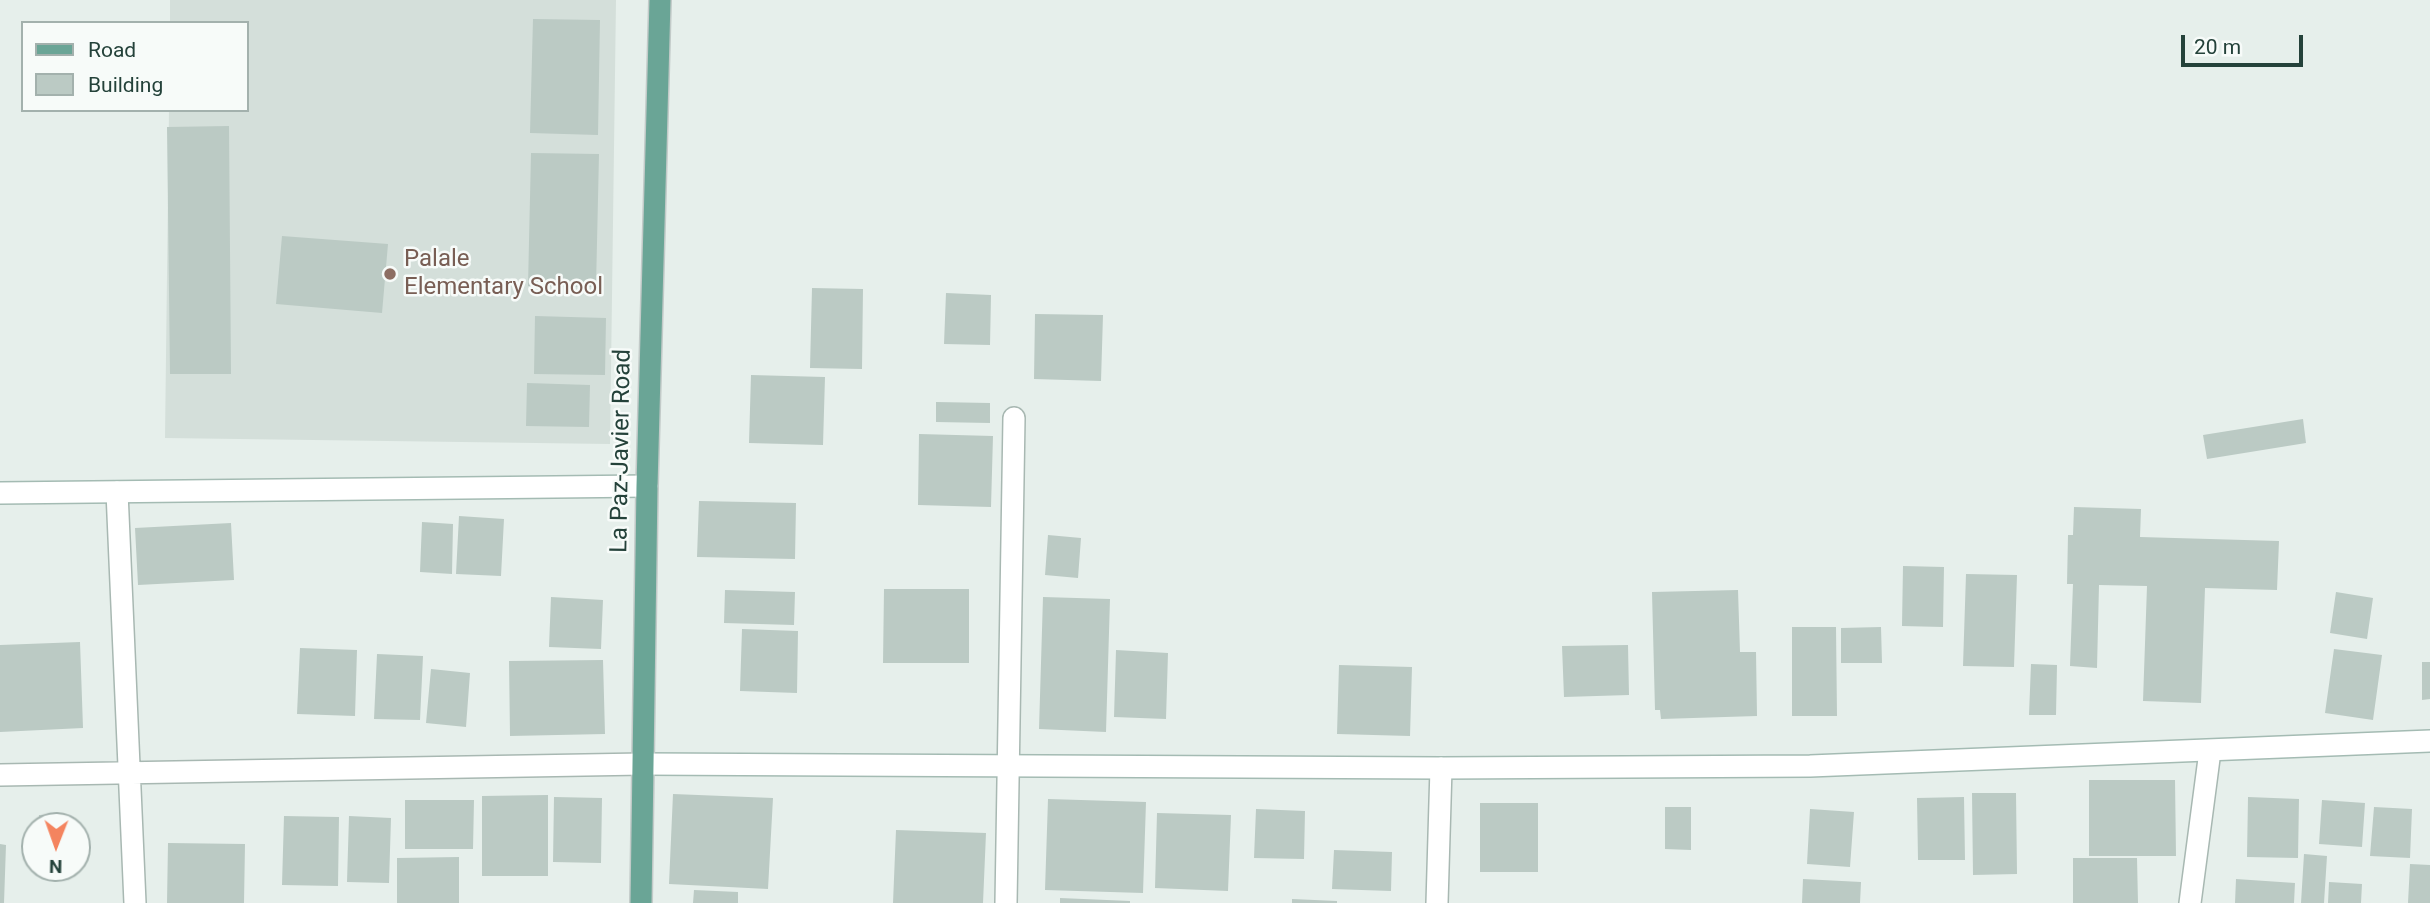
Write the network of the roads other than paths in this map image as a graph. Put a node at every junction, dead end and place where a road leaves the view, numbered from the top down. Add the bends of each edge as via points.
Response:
1 (660, 0) edge
2 (1014, 418) dead end
3 (647, 486) junction
4 (117, 492) junction
5 (0, 493) edge
6 (2430, 741) edge
7 (2210, 751) junction
8 (643, 764) junction
9 (1007, 766) junction
10 (1441, 768) junction
11 (131, 772) junction
12 (0, 775) edge
13 (135, 903) edge
14 (642, 903) edge
15 (1006, 903) edge
16 (1437, 903) edge
17 (2190, 903) edge

1 - 3 main road, La Paz-Javier Road
2 - 9 street
3 - 4 street
3 - 8 main road, La Paz-Javier Road
4 - 5 street
4 - 11 street
6 - 7 street
7 - 10 street via 1810,766
7 - 17 street
8 - 9 street
8 - 11 street
8 - 14 main road, La Paz-Javier Road
9 - 10 street
9 - 15 street
10 - 16 street
11 - 12 street
11 - 13 street

